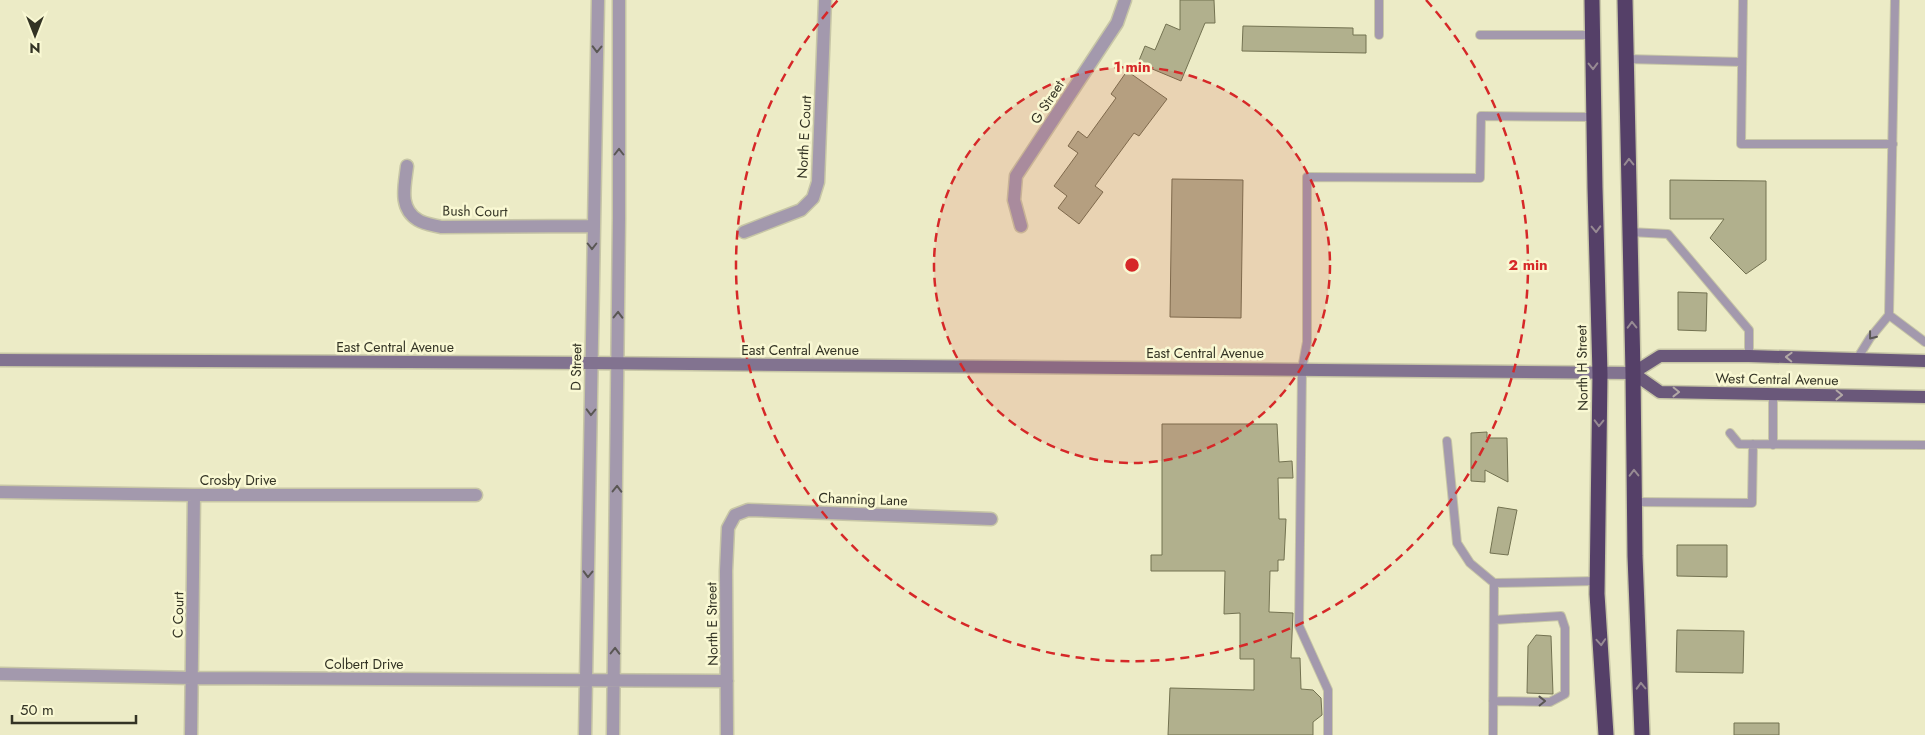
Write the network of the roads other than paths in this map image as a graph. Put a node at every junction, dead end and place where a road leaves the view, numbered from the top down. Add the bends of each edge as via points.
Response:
1 (598, 0) edge
2 (619, 0) edge
3 (825, 0) edge
4 (1125, 0) edge
5 (1379, 0) edge
6 (1592, 0) edge
7 (1625, 0) edge
8 (1743, 0) edge
9 (1895, 0) edge
10 (1380, 35) dead end
11 (1480, 35) dead end
12 (1592, 35) junction
13 (1626, 59) junction
14 (1742, 62) junction
15 (1593, 117) junction
16 (1892, 144) junction
17 (407, 166) dead end
18 (593, 226) junction
19 (1021, 226) dead end
20 (744, 232) dead end
21 (1630, 232) junction
22 (1889, 315) junction
23 (1925, 342) edge
24 (1749, 356) junction
25 (1857, 359) junction
26 (0, 360) edge
27 (1925, 361) edge
28 (592, 363) junction
29 (618, 364) junction
30 (1302, 369) junction
31 (1634, 373) junction
32 (1600, 374) junction
33 (1773, 394) junction
34 (1925, 397) edge
35 (1730, 433) dead end
36 (1447, 441) dead end
37 (1753, 444) junction
38 (1773, 445) junction
39 (1925, 445) edge
40 (0, 492) edge
41 (194, 495) junction
42 (476, 495) dead end
43 (1634, 502) junction
44 (735, 515) joint
45 (991, 519) dead end
46 (1597, 581) junction
47 (1494, 583) junction
48 (1494, 620) junction
49 (0, 674) edge
50 (192, 678) junction
51 (586, 680) junction
52 (615, 680) junction
53 (727, 681) junction
54 (1493, 701) junction
55 (191, 735) edge
56 (585, 735) edge
57 (613, 735) edge
58 (727, 735) edge
59 (1328, 735) edge
60 (1493, 735) edge
61 (1606, 735) edge
62 (1642, 735) edge

1 -> 18 street, D Street
29 -> 2 street
3 - 20 street, North E Court via 818,182 813,198 801,210
4 - 19 street, G Street via 1117,24 1016,176 1014,200
5 - 10 lane
6 - 12 highway, North H Street
7 - 13 highway
8 - 14 lane
9 - 16 lane
11 - 12 lane
12 -> 15 highway, North H Street
13 - 14 lane
21 -> 13 highway
14 - 16 lane via 1741,144
15 - 30 lane via 1480,116 1480,178 1307,177 1307,342
15 -> 32 highway, North H Street
16 - 22 lane
17 - 18 street, Bush Court via 403,195 406,205 419,222 440,227
18 -> 28 street, D Street
21 - 24 lane via 1668,234 1749,330
31 -> 21 highway
22 - 23 lane
22 -> 25 lane
25 -> 24 main road, West Central Avenue
24 - 31 main road, West Central Avenue via 1660,356
25 - 27 main road, West Central Avenue
26 - 28 main road, East Central Avenue
28 - 29 main road, East Central Avenue
28 -> 51 street, D Street
29 - 30 main road, East Central Avenue
52 -> 29 street
30 - 32 main road, East Central Avenue
30 - 59 lane via 1299,626 1328,690
31 - 32 main road
31 -> 33 main road, West Central Avenue via 1660,392
43 -> 31 highway
32 -> 46 highway, North H Street
33 -> 34 main road, West Central Avenue
33 - 38 lane
35 - 37 lane via 1739,444
36 - 47 lane via 1457,543 1470,563
37 - 38 lane
37 - 43 lane via 1752,503
38 - 39 lane
40 - 41 street, Crosby Drive
41 - 42 street, Crosby Drive
41 - 50 street, C Court
62 -> 43 highway
44 - 45 street, Channing Lane via 748,510
44 - 53 street, North E Street via 728,528
46 - 47 lane
46 -> 61 highway, North H Street
47 - 48 lane
48 - 54 lane
54 -> 48 lane via 1550,702 1566,694 1566,628 1560,616
49 - 50 street, Colbert Drive
50 - 51 street, Colbert Drive
50 - 55 street, C Court
51 - 52 street, Colbert Drive
51 - 56 street, D Street
52 - 53 street, Colbert Drive
52 - 57 street
53 - 58 street, North E Street
54 - 60 lane

